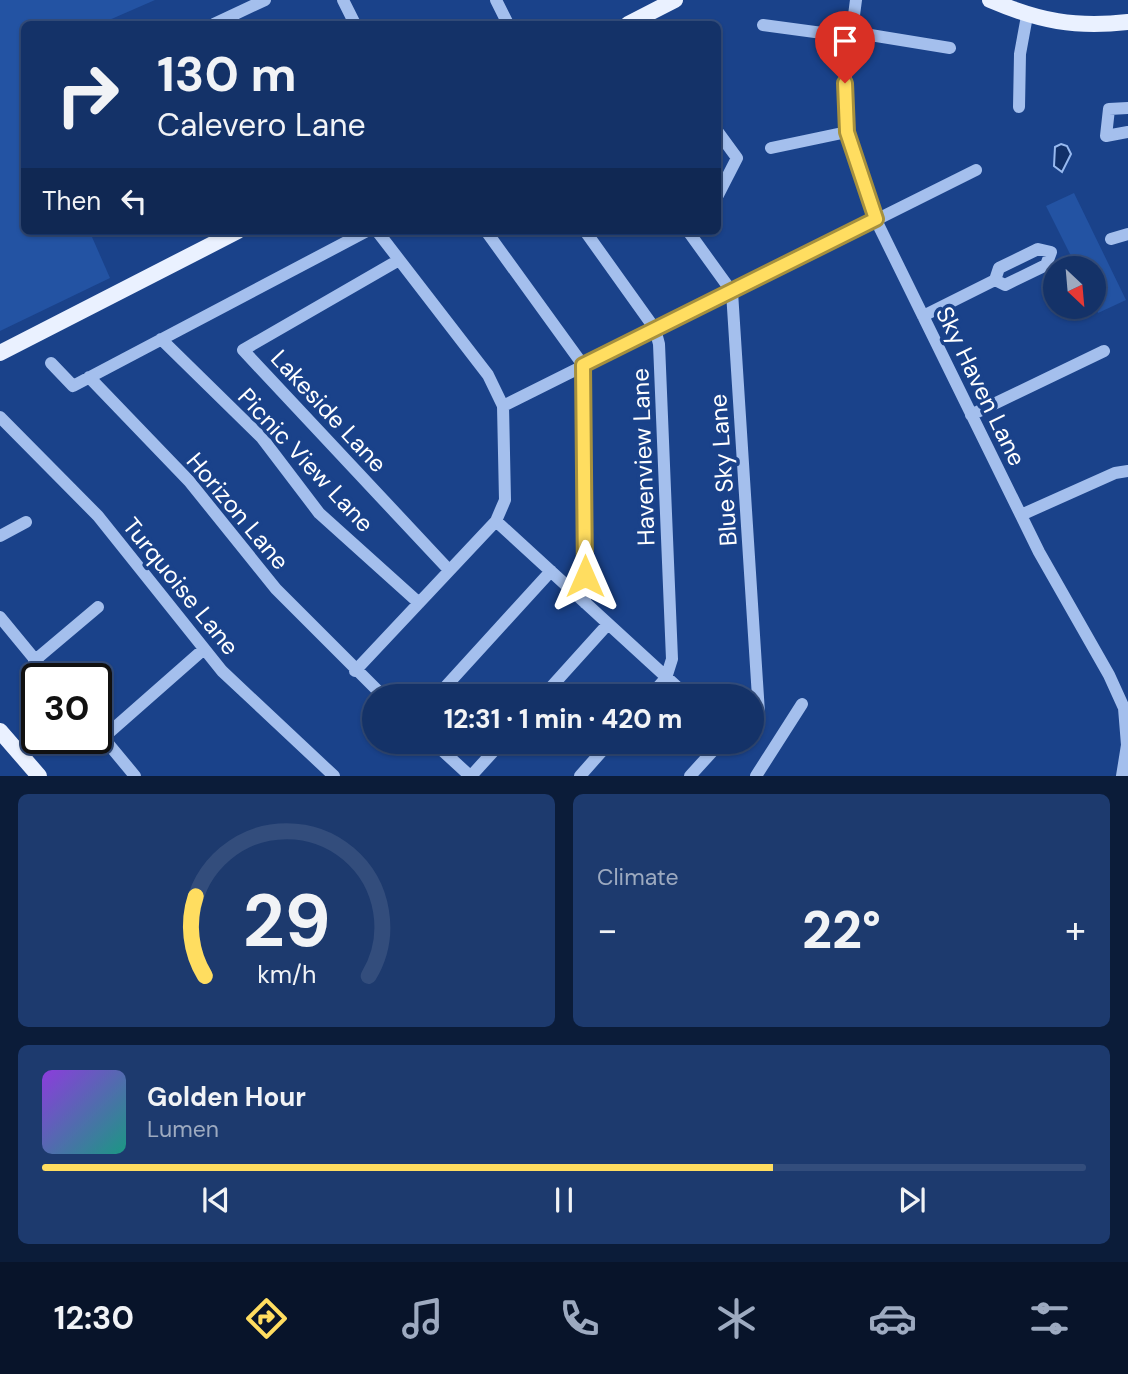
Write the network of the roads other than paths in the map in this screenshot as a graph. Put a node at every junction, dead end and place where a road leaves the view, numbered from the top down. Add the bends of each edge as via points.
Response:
1 (265, 0) edge
2 (343, 0) edge
3 (496, 0) edge
4 (675, 0) edge
5 (856, 0) edge
6 (990, 0) edge
7 (1027, 16) junction
8 (220, 21) edge
9 (354, 21) edge
10 (506, 21) edge
11 (634, 21) edge
12 (1128, 22) edge
13 (763, 25) dead end
14 (852, 35) junction
15 (950, 48) dead end
16 (1019, 107) dead end
17 (1128, 108) edge
18 (847, 132) junction
19 (1128, 132) edge
20 (721, 136) edge
21 (771, 148) dead end
22 (976, 170) dead end
23 (721, 189) edge
24 (876, 219) junction
25 (1128, 234) edge
26 (229, 235) edge
27 (359, 235) edge
28 (380, 235) edge
29 (489, 235) edge
30 (588, 235) edge
31 (694, 235) edge
32 (1111, 239) dead end
33 (1051, 252) dead end
34 (399, 260) junction
35 (732, 292) junction
36 (923, 316) junction
37 (654, 330) junction
38 (161, 339) junction
39 (1104, 351) dead end
40 (0, 352) edge
41 (51, 363) dead end
42 (583, 365) junction
43 (89, 377) junction
44 (503, 406) junction
45 (971, 415) junction
46 (0, 417) edge
47 (5, 432) edge
48 (1128, 471) edge
49 (1021, 515) junction
50 (496, 521) junction
51 (26, 522) dead end
52 (0, 536) edge
53 (449, 570) junction
54 (551, 571) junction
55 (419, 603) junction
56 (585, 603) junction
57 (98, 607) dead end
58 (0, 617) edge
59 (608, 624) junction
60 (204, 649) junction
61 (34, 661) joint
62 (355, 671) junction
63 (666, 678) junction
64 (370, 684) edge
65 (448, 684) edge
66 (554, 684) edge
67 (661, 684) edge
68 (673, 684) edge
69 (757, 684) edge
70 (802, 704) dead end
71 (112, 723) edge
72 (0, 731) edge
73 (112, 747) edge
74 (447, 754) edge
75 (491, 754) edge
76 (599, 754) edge
77 (710, 754) edge
78 (39, 775) edge
79 (135, 775) edge
80 (334, 775) edge
81 (471, 775) edge
82 (580, 775) edge
83 (690, 775) edge
84 (756, 775) edge
85 (1122, 775) edge

1 - 8 street
2 - 9 street
3 - 10 street
4 - 11 main road
5 - 14 street, Sky Haven Lane
6 - 7 main road
7 - 12 main road via 1074,24
7 - 16 street via 1020,54
13 - 14 street
14 - 15 street
14 - 18 street, Sky Haven Lane via 845,83
17 - 19 street via 1109,109 1106,136
18 - 21 street
18 - 24 street, Sky Haven Lane
20 - 23 street via 737,158
22 - 24 street
24 - 35 street
24 - 36 street, Sky Haven Lane
25 - 32 street
26 - 40 main road
27 - 38 street
28 - 34 street
29 - 42 street
30 - 37 street, Havenview Lane
31 - 35 street
33 - 36 street via 1038,249 999,268 995,280
34 - 44 street via 488,375
34 - 53 street, Lakeside Lane via 243,350
35 - 37 street
35 - 69 street, Blue Sky Lane
36 - 45 street, Sky Haven Lane
37 - 42 street
37 - 63 street, Havenview Lane via 659,344 672,659
38 - 43 street
38 - 55 street, Picnic View Lane via 262,438 319,513
39 - 45 street
41 - 43 street via 73,386
42 - 44 street
42 - 56 street
43 - 62 street, Horizon Lane via 189,481 276,589
44 - 50 street via 505,500
45 - 49 street, Sky Haven Lane
46 - 47 street, Turquoise Lane
47 - 60 street, Turquoise Lane via 98,516
48 - 49 street
49 - 85 street, Sky Haven Lane via 1124,708 1127,745
50 - 53 street
50 - 54 street
51 - 52 street
53 - 55 street
54 - 56 street
54 - 65 street
55 - 62 street
56 - 59 street
57 - 61 street
58 - 61 street
59 - 63 street
59 - 66 street
60 - 71 street
60 - 80 street, Turquoise Lane
62 - 64 street, Horizon Lane
63 - 67 street
63 - 68 street
70 - 84 street
72 - 78 main road
73 - 79 street
74 - 81 street
75 - 81 street
76 - 82 street
77 - 83 street

